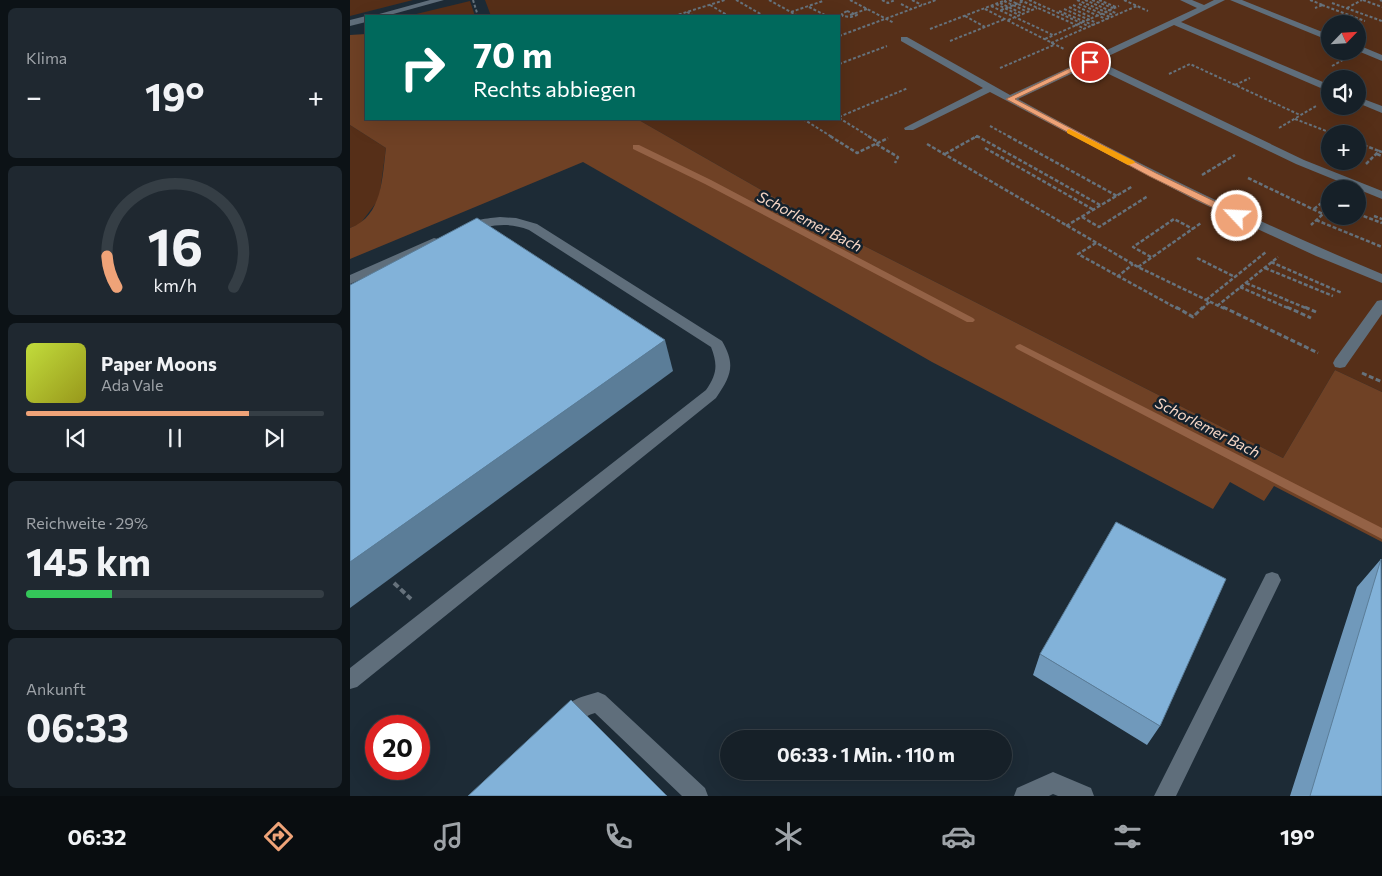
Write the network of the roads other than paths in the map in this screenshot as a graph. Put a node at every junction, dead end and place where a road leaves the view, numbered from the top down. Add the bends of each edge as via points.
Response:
1 (440, 0) edge
2 (1184, 0) edge
3 (1221, 0) edge
4 (1234, 0) edge
5 (1204, 8) junction
6 (380, 15) edge
7 (365, 19) edge
8 (1174, 22) junction
9 (350, 23) edge
10 (1321, 34) edge
11 (904, 40) road end
12 (1366, 51) edge
13 (1382, 58) edge
14 (1090, 62) junction
15 (1321, 85) edge
16 (990, 88) junction
17 (1009, 99) junction
18 (1366, 103) edge
19 (1382, 110) edge
20 (909, 128) dead end
21 (1382, 195) edge
22 (1382, 279) edge
23 (350, 280) edge
24 (1382, 304) edge
25 (1340, 363) road end
26 (1272, 580) dead end
27 (350, 680) edge
28 (551, 733) edge
29 (697, 796) edge
30 (1025, 796) edge
31 (1083, 796) edge
32 (1165, 796) edge

1 - 6 street
2 - 5 street
3 - 5 street
4 - 10 street
5 - 8 street
7 - 9 street
8 - 14 street
8 - 15 street
11 - 16 street
12 - 13 street
14 - 17 street
14 - 21 street via 1256,142
16 - 17 street
16 - 20 street
17 - 22 street via 1222,209
18 - 19 street
23 - 27 street via 482,223 518,220 533,226 717,344 726,364 711,394
24 - 25 street
26 - 32 street
28 - 29 street via 579,707 598,702
30 - 31 street via 1053,783

